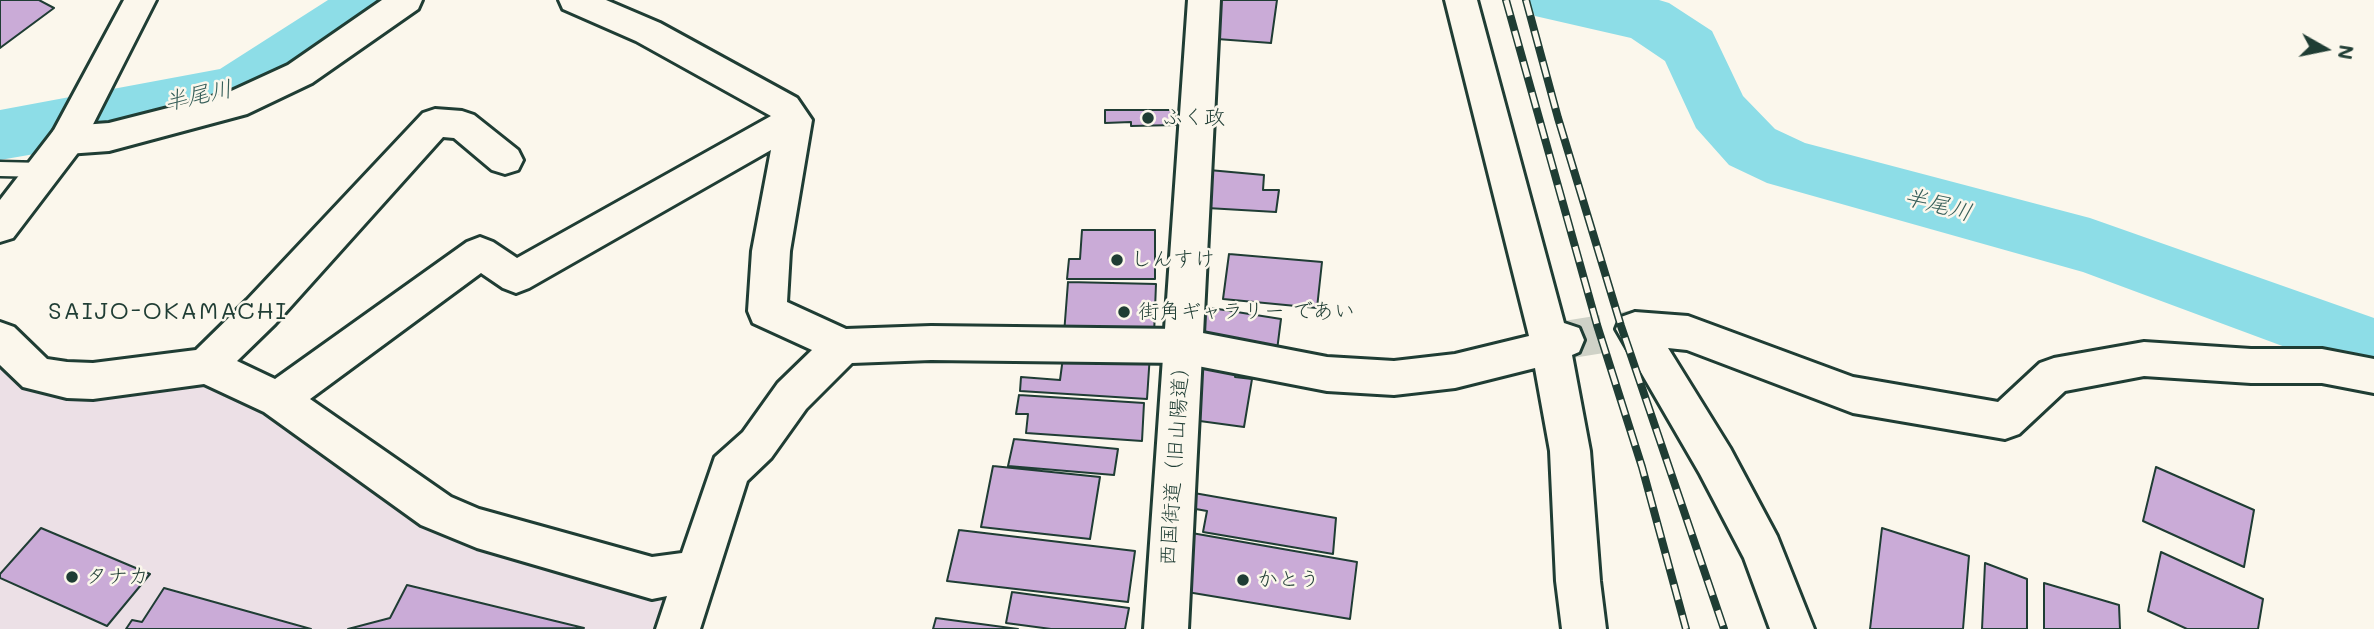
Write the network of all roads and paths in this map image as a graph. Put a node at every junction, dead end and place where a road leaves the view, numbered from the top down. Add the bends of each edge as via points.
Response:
1 (140, 0) edge
2 (406, 0) edge
3 (575, 0) edge
4 (1204, 0) edge
5 (1461, 0) edge
6 (793, 120) junction
7 (66, 140) junction
8 (505, 160) dead end
9 (0, 169) edge
10 (44, 170) junction
11 (0, 227) edge
12 (0, 339) edge
13 (1558, 344) junction
14 (843, 346) junction
15 (1182, 346) junction
16 (206, 366) junction
17 (2374, 376) edge
18 (278, 399) junction
19 (696, 572) junction
20 (678, 629) edge
21 (1166, 629) edge
22 (1584, 629) edge
23 (1791, 629) edge

1 - 7 street
2 - 7 street via 300,74 235,104 109,136
3 - 6 street via 648,32 785,108
4 - 15 street, 西国街道（旧山陽道）
5 - 13 street
6 - 14 street via 771,251 767,311
6 - 18 street via 516,277 480,253
7 - 10 street
8 - 16 street via 462,125 435,123
9 - 10 lane
10 - 11 street
12 - 16 street via 37,375 67,380
13 - 15 street via 1455,371 1394,378 1327,374
13 - 22 street
14 - 15 street
14 - 19 street via 792,396 757,444 730,470
15 - 21 street, 西国街道（旧山陽道）
16 - 18 street
17 - 23 street via 2322,366 2144,359 2054,375 2005,421 1853,395 1688,333 1635,329 1756,539
18 - 19 street via 436,511 467,524 652,578
19 - 20 street

